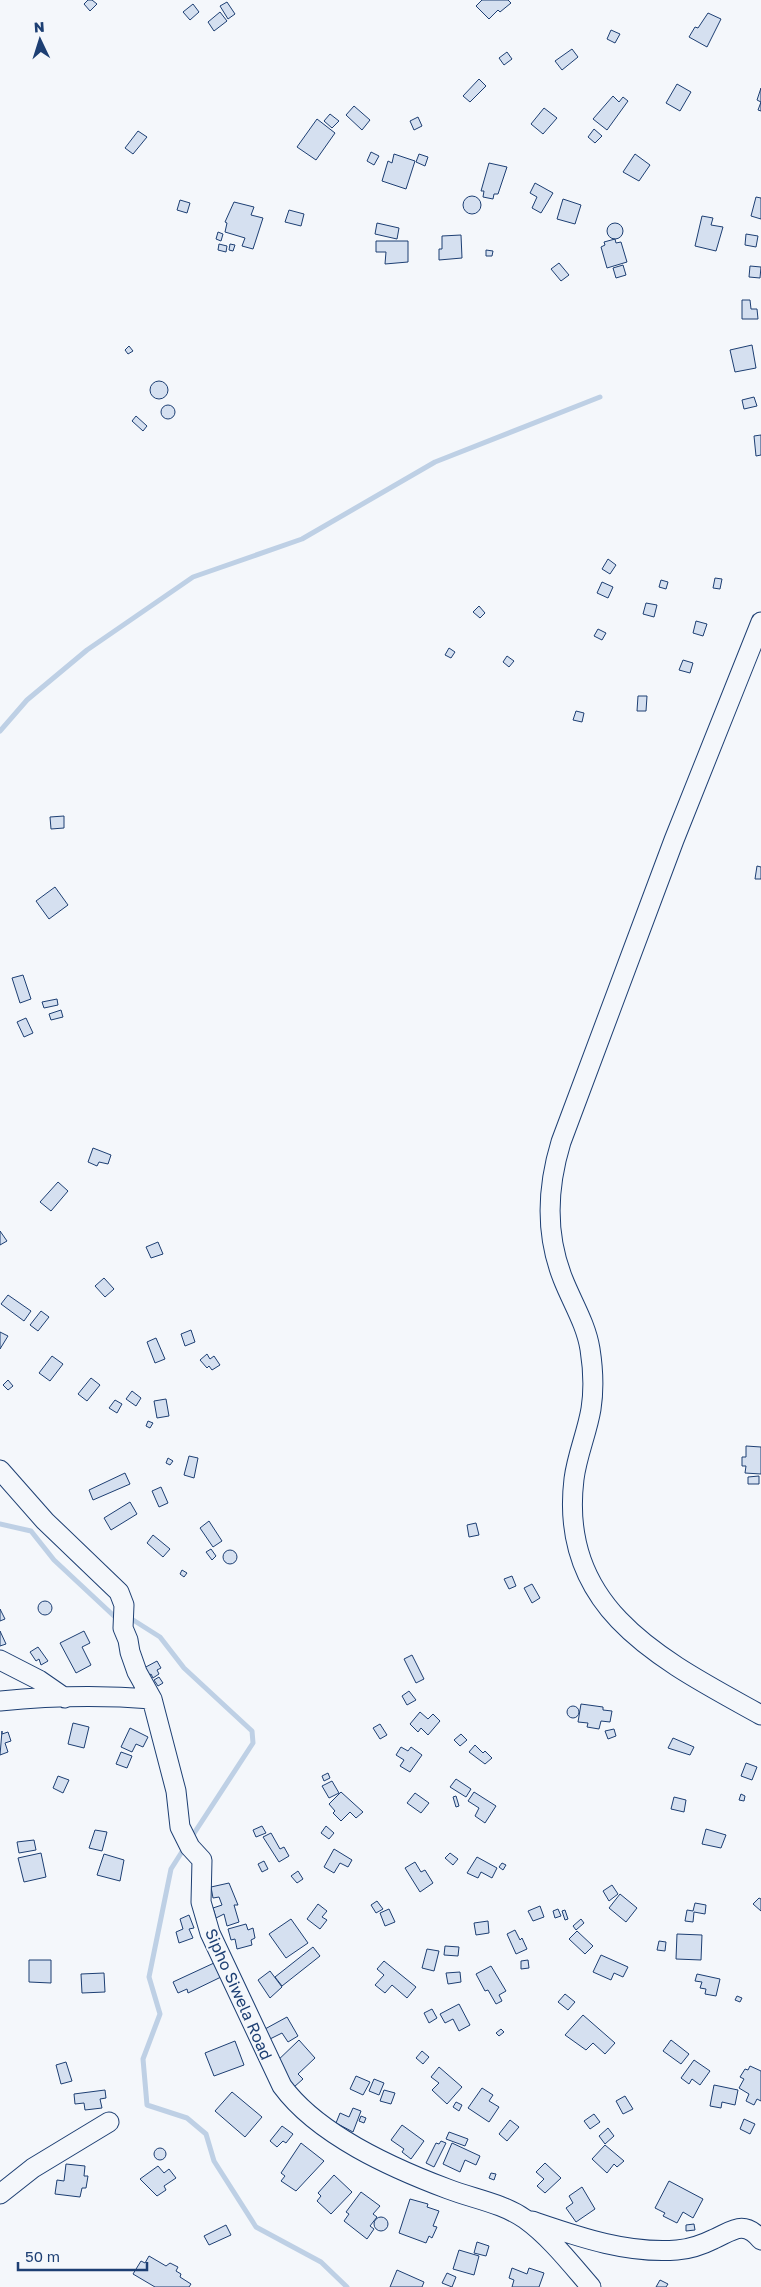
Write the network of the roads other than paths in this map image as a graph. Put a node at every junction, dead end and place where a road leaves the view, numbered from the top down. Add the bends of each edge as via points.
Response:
1 (761, 622) edge
2 (0, 1470) edge
3 (0, 1660) edge
4 (65, 1698) junction
5 (152, 1699) junction
6 (0, 1701) edge
7 (761, 1715) edge
8 (109, 2122) dead end
9 (0, 2194) edge
10 (526, 2219) junction
11 (761, 2240) edge
12 (591, 2287) edge

1 - 7 street via 674,840 561,1142 553,1170 549,1208 555,1256 585,1332 592,1368 591,1409 576,1465 572,1497 575,1531 586,1570 606,1604 638,1640
2 - 5 street, Sipho Siwela Road via 45,1520 119,1592 124,1605 123,1628 137,1672
3 - 4 street
4 - 5 street
4 - 6 street
5 - 10 street, Sipho Siwela Road via 176,1792 180,1827 190,1847 202,1860 200,1902 210,1933 282,2086 293,2101 321,2124 380,2161 503,2207
8 - 9 street via 33,2168
10 - 11 street via 592,2242 644,2250 693,2248 732,2229 751,2232
10 - 12 street, Sipho Siwela Road

